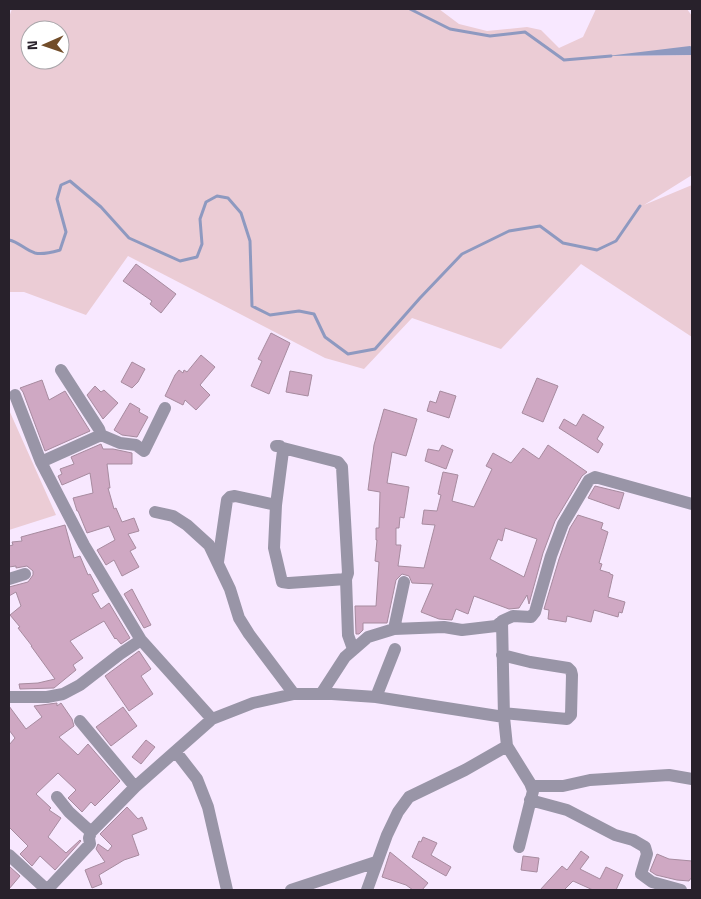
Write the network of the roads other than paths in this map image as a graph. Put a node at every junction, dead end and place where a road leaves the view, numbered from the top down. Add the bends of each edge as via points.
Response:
1 (60, 370) dead end
2 (15, 394) dead end
3 (165, 408) dead end
4 (101, 435) junction
5 (41, 462) junction
6 (692, 504) edge
7 (276, 505) junction
8 (155, 512) dead end
9 (218, 562) junction
10 (25, 574) dead end
11 (9, 579) edge
12 (346, 579) junction
13 (404, 582) dead end
14 (502, 621) junction
15 (394, 629) junction
16 (141, 640) junction
17 (353, 649) junction
18 (395, 649) dead end
19 (502, 655) junction
20 (294, 694) junction
21 (321, 694) junction
22 (9, 697) edge
23 (376, 697) junction
24 (503, 715) junction
25 (212, 719) junction
26 (80, 721) dead end
27 (507, 746) junction
28 (176, 752) junction
29 (692, 779) edge
30 (531, 786) junction
31 (135, 787) junction
32 (57, 797) dead end
33 (530, 800) junction
34 (91, 832) junction
35 (519, 847) dead end
36 (9, 855) edge
37 (376, 862) junction
38 (47, 890) edge
39 (227, 890) edge
40 (291, 890) edge
41 (367, 890) edge
42 (681, 890) edge

1 - 4 street
2 - 5 street
3 - 4 street via 144,451 136,445
4 - 5 street
5 - 16 street via 84,545
6 - 14 street via 594,477 589,480 563,524 535,612 531,617 513,616
7 - 9 street via 230,497
7 - 12 street via 274,548 282,582
7 - 12 street via 278,447 340,464
8 - 9 street via 173,516 187,525 209,545
9 - 20 street via 244,626
10 - 11 street
12 - 17 street via 348,635
13 - 15 street
14 - 15 street via 496,626 462,630 444,627
14 - 19 street
15 - 17 street via 368,637
16 - 22 street via 63,694
16 - 25 street
17 - 21 street
18 - 23 street
19 - 24 street
19 - 24 street via 568,668 572,675 571,715 567,719
20 - 21 street
20 - 25 street via 253,703
21 - 23 street
23 - 24 street
24 - 27 street
25 - 28 street
26 - 31 street
27 - 30 street
27 - 37 street via 409,797 398,812
28 - 31 street
28 - 39 street via 197,779 208,807
29 - 30 street via 669,776
30 - 33 street
31 - 34 street
32 - 34 street
33 - 35 street
33 - 42 street via 567,810 645,847 647,854 641,874 652,882
34 - 38 street via 90,844
36 - 38 street
37 - 40 street
37 - 41 street

